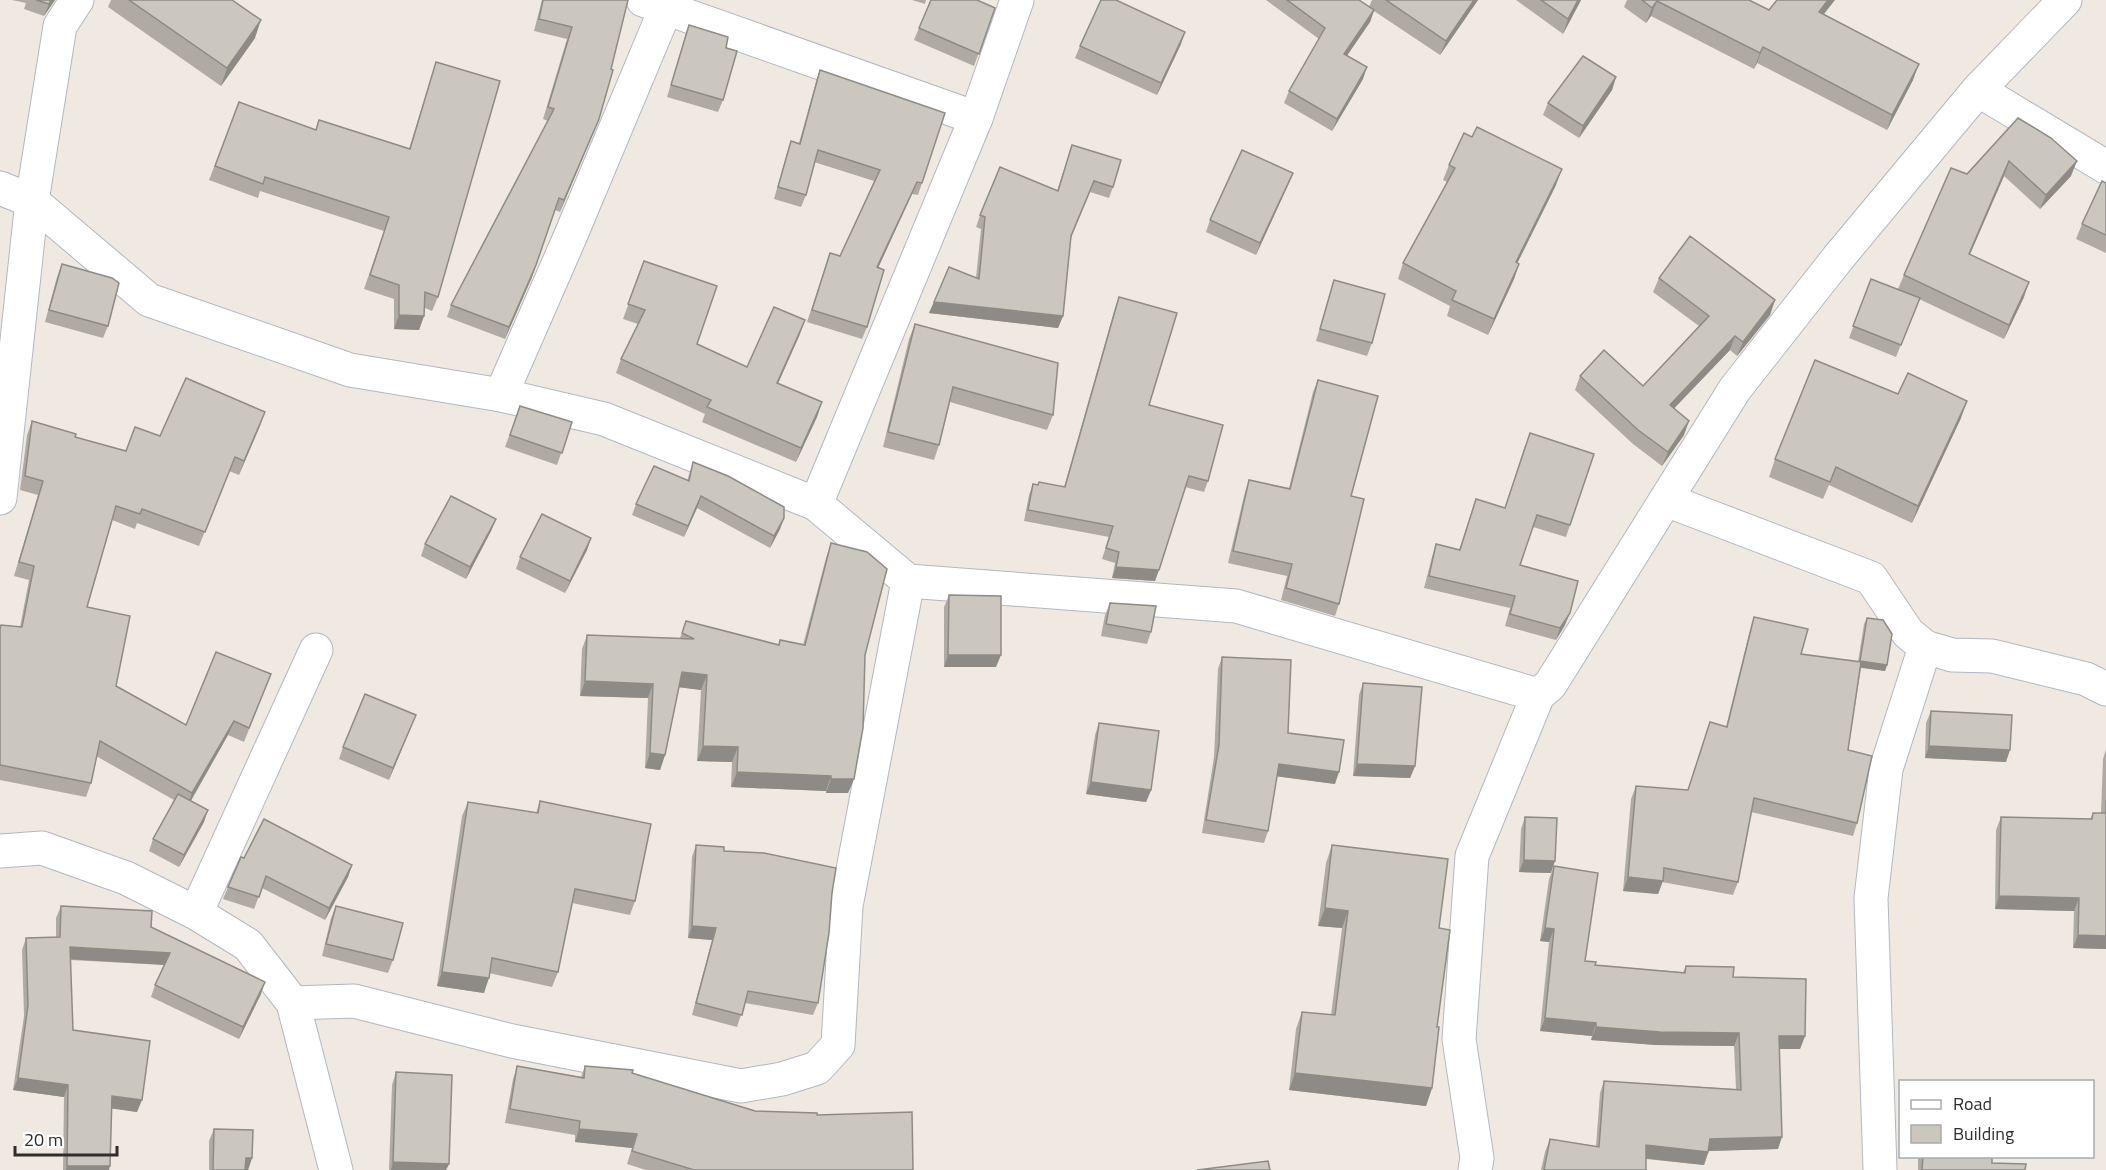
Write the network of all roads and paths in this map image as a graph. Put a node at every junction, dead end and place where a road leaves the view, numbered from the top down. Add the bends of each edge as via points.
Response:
1 (77, 0) edge
2 (1017, 0) edge
3 (2065, 0) edge
4 (655, 4) edge
5 (1978, 90) junction
6 (976, 118) junction
7 (2106, 167) edge
8 (0, 188) edge
9 (32, 201) junction
10 (501, 395) junction
11 (0, 498) edge
12 (1666, 500) junction
13 (816, 504) junction
14 (908, 581) junction
15 (1925, 647) junction
16 (316, 650) dead end
17 (2106, 690) edge
18 (1538, 695) junction
19 (0, 851) edge
20 (195, 913) junction
21 (293, 1003) junction
22 (336, 1170) edge
23 (1475, 1170) edge
24 (1880, 1170) edge

1 - 9 street via 60,26
2 - 6 street
3 - 5 street
4 - 6 street
4 - 10 street via 575,226
5 - 7 street
5 - 12 street via 1735,389
6 - 13 street
8 - 9 street
9 - 10 street via 149,300 350,369
9 - 11 street
10 - 13 street via 604,419
12 - 15 street via 1871,578 1908,633
12 - 18 street via 1550,685
13 - 14 street
14 - 18 street via 1236,606
14 - 21 street via 846,906 837,1045 817,1068 741,1086 512,1041 354,1000
15 - 17 street via 1952,655 1992,656 2086,679
15 - 24 street via 1886,769 1871,898
16 - 20 street
18 - 23 street via 1472,855 1459,1039 1477,1158
19 - 20 street via 42,848 126,878
20 - 21 street via 248,945
21 - 22 street

